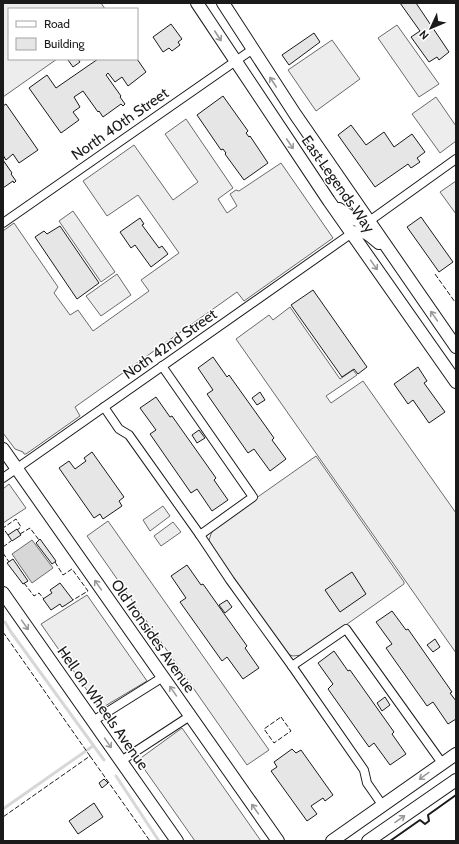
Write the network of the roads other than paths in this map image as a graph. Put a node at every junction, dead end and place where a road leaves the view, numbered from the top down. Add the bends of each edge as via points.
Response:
1 (197, 3) edge
2 (223, 3) edge
3 (253, 49) junction
4 (235, 61) junction
5 (456, 159) edge
6 (329, 201) junction
7 (368, 222) junction
8 (3, 223) edge
9 (352, 233) junction
10 (387, 249) junction
11 (456, 347) edge
12 (162, 366) junction
13 (456, 382) edge
14 (104, 407) junction
15 (3, 448) edge
16 (17, 468) junction
17 (3, 478) edge
18 (200, 535) junction
19 (3, 593) edge
20 (292, 666) junction
21 (163, 678) junction
22 (190, 716) junction
23 (93, 721) junction
24 (456, 754) edge
25 (121, 761) junction
26 (442, 763) junction
27 (456, 780) edge
28 (383, 806) junction
29 (177, 841) edge
30 (278, 841) edge
31 (332, 841) edge
32 (368, 841) edge

1 -> 4 street, East Legends Way
2 - 3 street, East Legends Way
3 - 4 street, North 40th Street
7 -> 3 street, East Legends Way
4 -> 6 street, East Legends Way
4 - 8 street, North 40th Street
5 - 7 street
6 - 7 street via 351,218 359,222
6 - 9 street, East Legends Way
7 - 10 street, East Legends Way
9 - 10 street via 365,233
9 - 12 street, Noth 42nd Street
9 -> 13 street, East Legends Way
11 -> 10 street, East Legends Way
12 - 14 street, Noth 42nd Street
12 - 18 street via 253,497
14 - 16 street, Noth 42nd Street
14 - 18 street via 119,429 129,435
15 - 16 street, Old Ironsides Avenue
16 - 17 street, Noth 42nd Street
21 -> 16 street, Old Ironsides Avenue
18 - 20 street
19 -> 23 street, Hell on Wheels Avenue
20 - 26 street via 346,628
20 - 28 street via 364,770 367,783
22 -> 21 street, Old Ironsides Avenue
21 - 23 street
22 - 25 street
30 -> 22 street, Old Ironsides Avenue
23 -> 25 street, Hell on Wheels Avenue
24 - 26 street
25 - 29 street, Hell on Wheels Avenue
26 -> 28 street
32 -> 27 street
28 - 31 street

